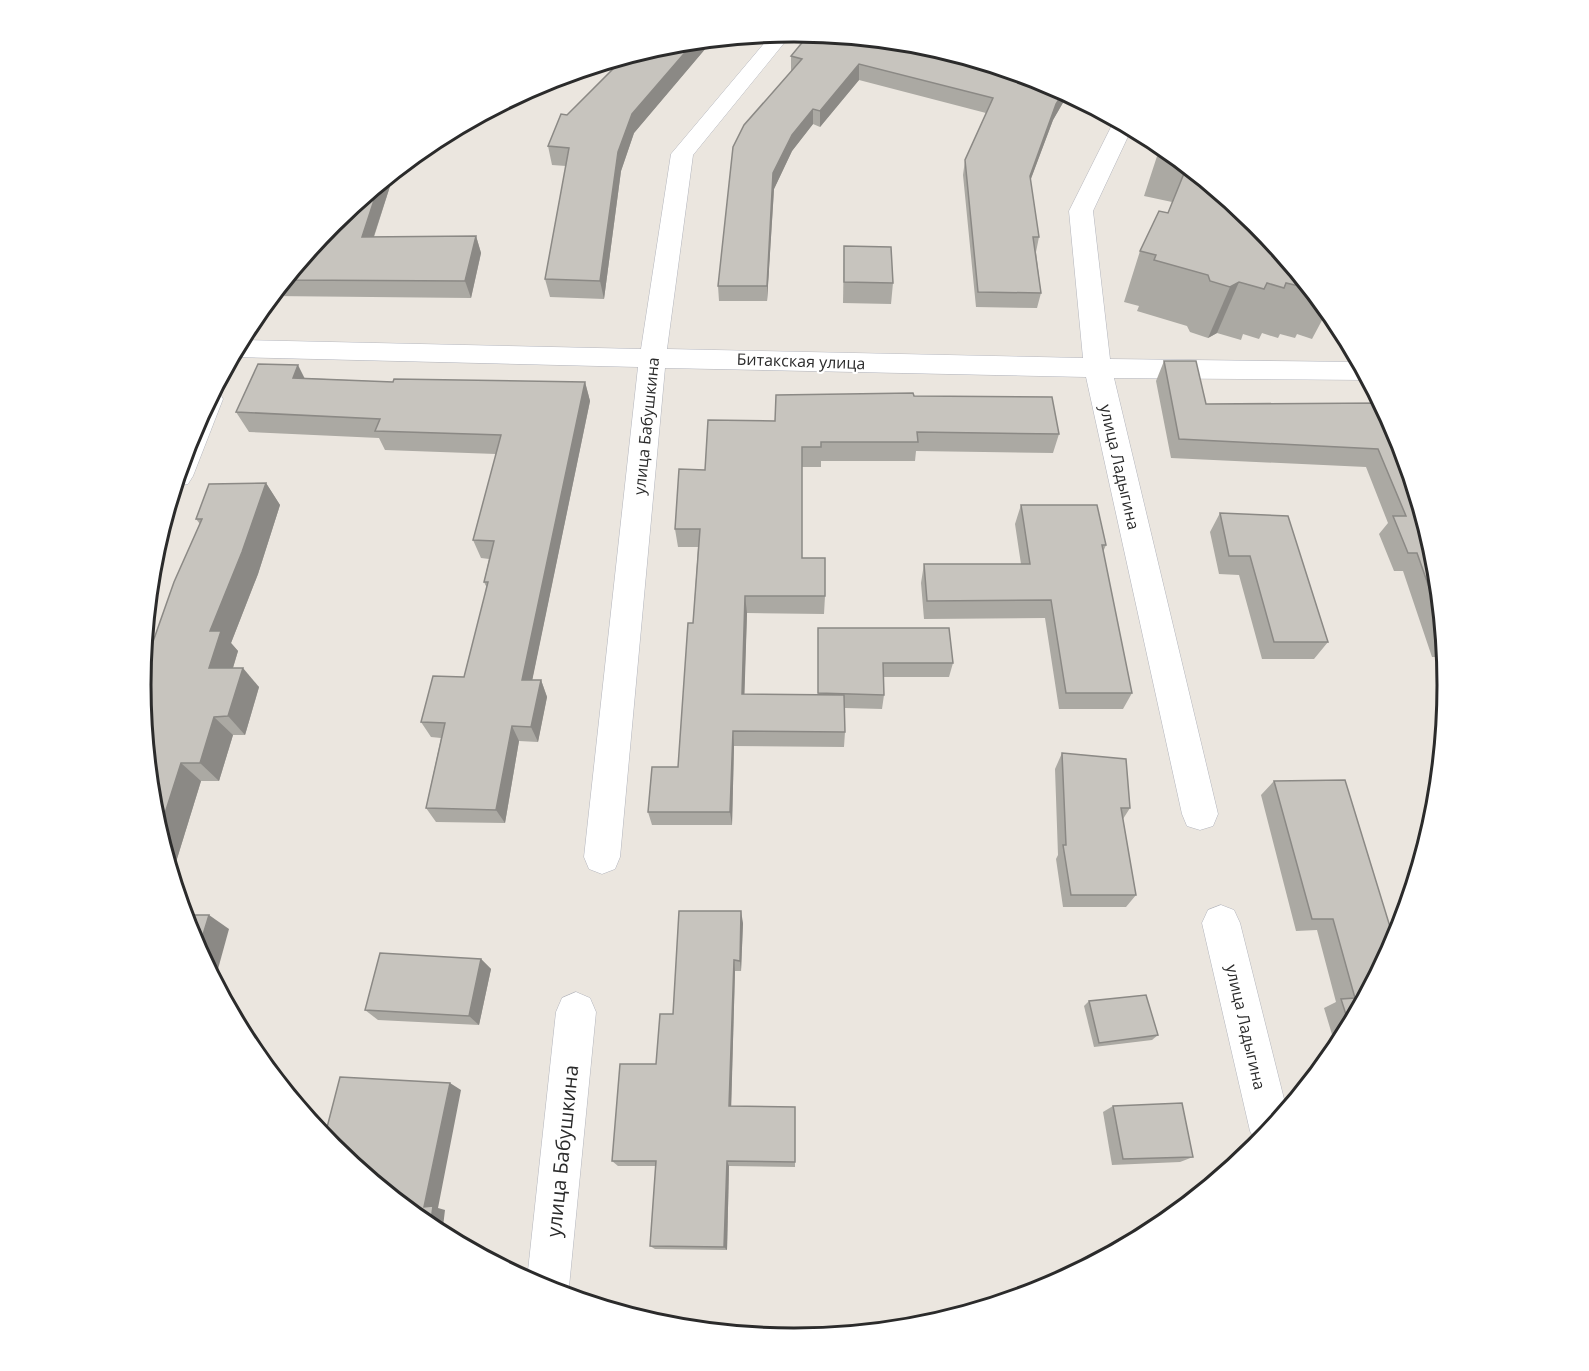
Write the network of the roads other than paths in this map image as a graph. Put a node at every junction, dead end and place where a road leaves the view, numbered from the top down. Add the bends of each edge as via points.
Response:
1 (776, 42) edge
2 (1120, 130) edge
3 (246, 349) edge
4 (653, 356) junction
5 (1098, 369) junction
6 (1356, 372) edge
7 (1200, 814) dead end
8 (602, 857) dead end
9 (1221, 923) dead end
10 (576, 1012) dead end
11 (1268, 1121) edge
12 (549, 1280) edge

1 - 4 street, улица Бабушкина via 682,154
2 - 5 street, улица Ладыгина via 1081,211
3 - 4 street, Битакская улица
4 - 5 street, Битакская улица
4 - 8 street, улица Бабушкина
5 - 6 street, Битакская улица
5 - 7 street, улица Ладыгина
9 - 11 street, улица Ладыгина
10 - 12 street, улица Бабушкина

